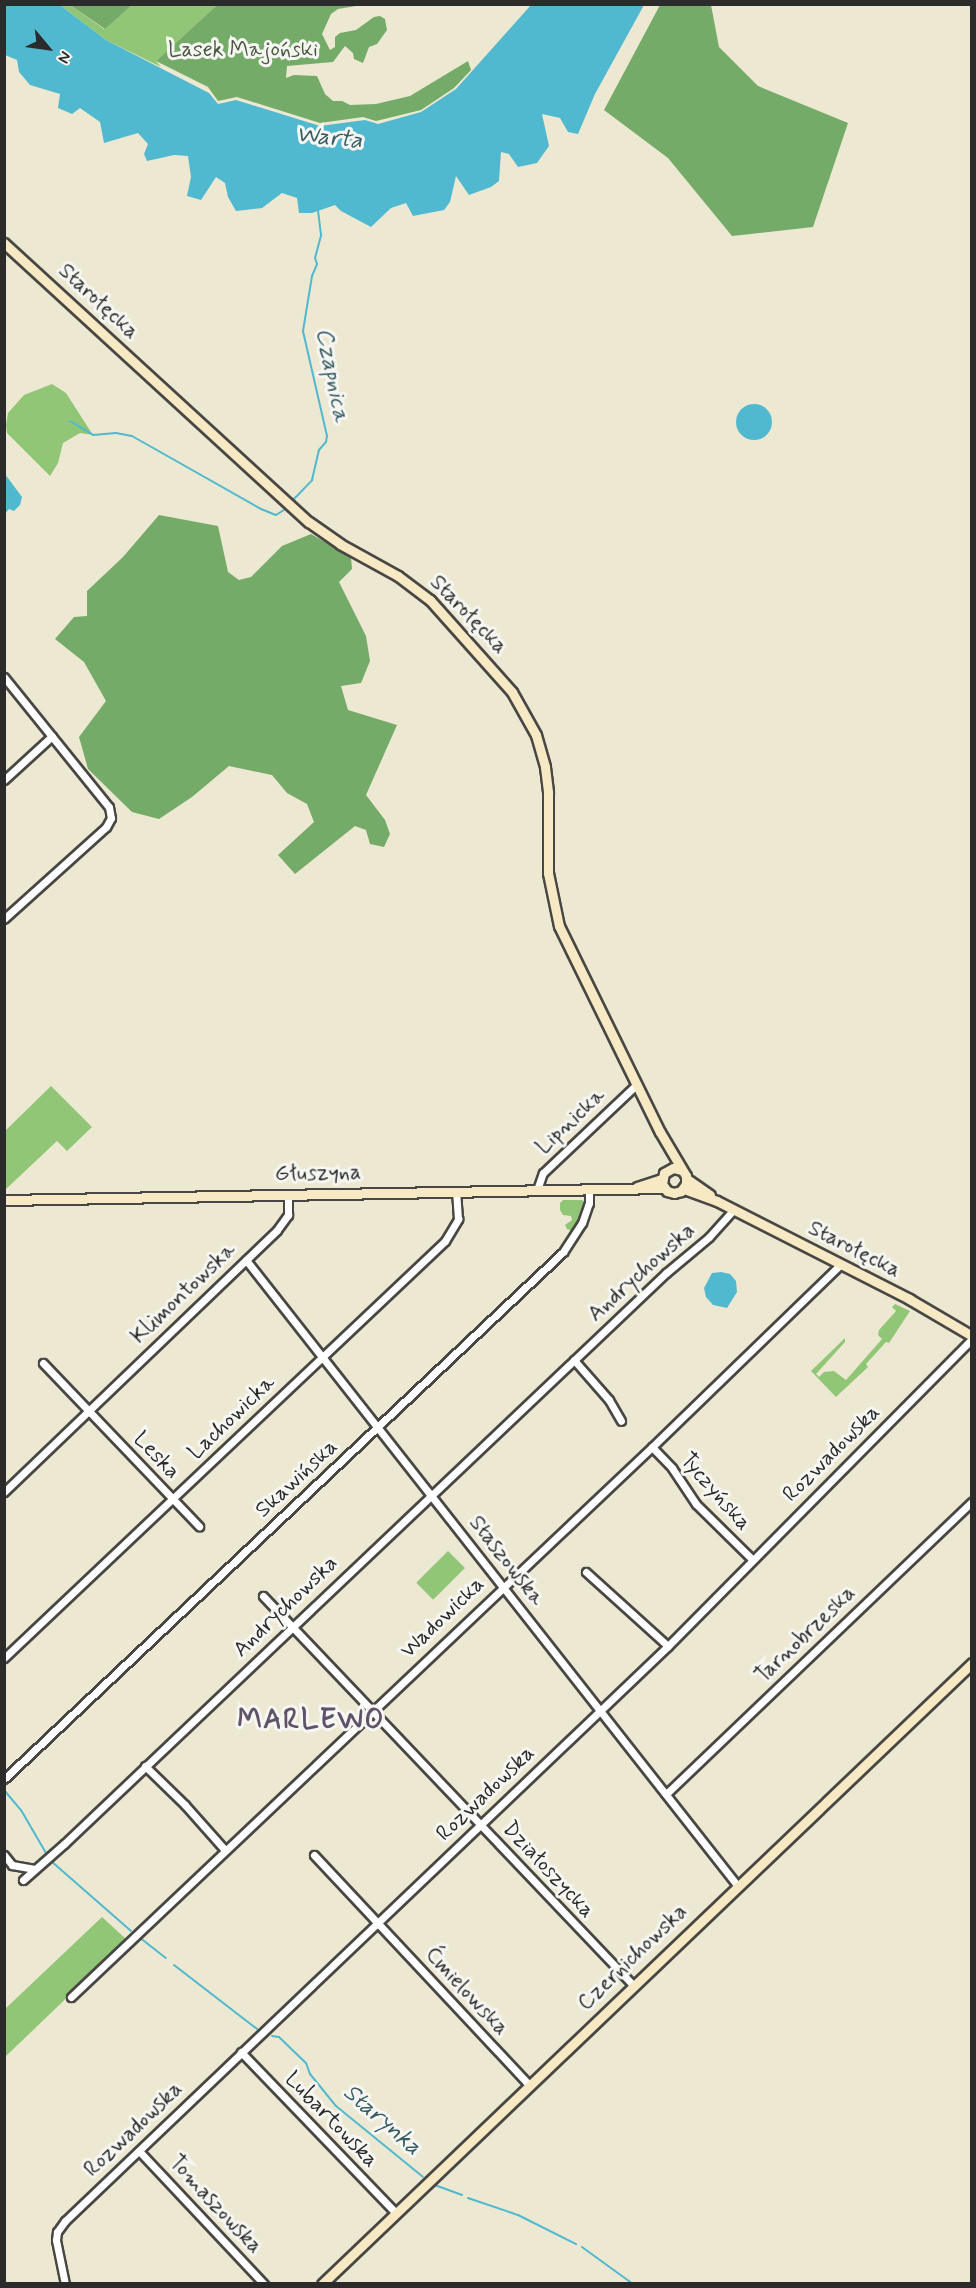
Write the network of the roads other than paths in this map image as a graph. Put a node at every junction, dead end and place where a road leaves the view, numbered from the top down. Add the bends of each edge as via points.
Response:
1 (4, 243) edge
2 (4, 677) edge
3 (52, 736) junction
4 (4, 780) edge
5 (4, 919) edge
6 (637, 1084) junction
7 (660, 1132) junction
8 (670, 1169) junction
9 (681, 1170) junction
10 (663, 1184) junction
11 (685, 1184) junction
12 (537, 1190) junction
13 (589, 1190) junction
14 (456, 1192) junction
15 (288, 1194) junction
16 (4, 1200) edge
17 (733, 1210) junction
18 (246, 1260) junction
19 (840, 1264) junction
20 (972, 1338) edge
21 (323, 1357) junction
22 (574, 1360) junction
23 (43, 1364) dead end
24 (88, 1410) junction
25 (621, 1421) dead end
26 (378, 1427) junction
27 (652, 1447) junction
28 (4, 1492) edge
29 (430, 1494) junction
30 (173, 1500) junction
31 (972, 1502) edge
32 (199, 1526) dead end
33 (752, 1559) junction
34 (586, 1572) dead end
35 (502, 1586) junction
36 (263, 1596) dead end
37 (292, 1626) junction
38 (668, 1646) junction
39 (4, 1658) edge
40 (972, 1663) edge
41 (600, 1710) junction
42 (371, 1711) junction
43 (145, 1766) junction
44 (4, 1779) edge
45 (666, 1794) junction
46 (480, 1825) junction
47 (225, 1850) junction
48 (4, 1855) edge
49 (314, 1855) dead end
50 (35, 1869) junction
51 (22, 1880) dead end
52 (737, 1885) junction
53 (377, 1924) junction
54 (633, 1985) junction
55 (71, 1997) dead end
56 (240, 2052) junction
57 (529, 2085) junction
58 (139, 2151) junction
59 (396, 2213) junction
60 (65, 2283) edge
61 (264, 2283) edge
62 (322, 2283) edge

1 - 6 street, Starołęcka via 309,522 430,600 512,692 533,730 545,767 548,873 559,926
2 - 3 street
3 - 4 street
3 - 5 street via 108,807 111,818 106,827
6 - 7 street, Starołęcka
6 - 12 street, Lipnicka via 543,1173
7 - 8 street, Starołęcka
7 - 9 street, Starołęcka
8 - 9 street
8 - 10 street
9 - 11 street, Starołęcka
10 - 11 street via 674,1193
10 - 13 street, Głuszyna
11 - 17 street, Starołęcka
12 - 13 street, Głuszyna
12 - 14 street, Głuszyna
13 - 26 street, Skawińska via 582,1223 569,1246
14 - 15 street, Głuszyna
14 - 21 street, Lachowicka via 458,1219 453,1232
15 - 16 street, Głuszyna
15 - 18 street, Klimontowska via 285,1220
17 - 19 street, Starołęcka
17 - 22 street, Andrychowska via 709,1237
18 - 21 street, Staszowska
18 - 24 street, Klimontowska
19 - 20 street, Starołęcka via 934,1313
19 - 27 street, Wadowicka
20 - 33 street, Rozwadowska
21 - 26 street, Staszowska
21 - 30 street, Lachowicka
22 - 25 street via 609,1400
22 - 29 street, Andrychowska
23 - 24 street
24 - 28 street, Klimontowska
24 - 30 street, Leska
26 - 29 street, Staszowska
26 - 44 street, Skawińska
27 - 33 street, Tyczyńska via 696,1504
27 - 35 street, Wadowicka
29 - 35 street, Staszowska
29 - 37 street, Andrychowska
30 - 32 street, Leska
30 - 39 street, Lachowicka
31 - 45 street, Tarnobrzeska
33 - 38 street, Rozwadowska
34 - 38 street
35 - 41 street, Staszowska
35 - 42 street, Wadowicka
36 - 37 street, Działoszycka
37 - 42 street, Działoszycka
37 - 43 street, Andrychowska
38 - 41 street, Rozwadowska
40 - 52 street, Czernichowska
41 - 45 street, Staszowska
41 - 46 street, Rozwadowska
42 - 46 street, Działoszycka
42 - 47 street, Wadowicka
43 - 47 street
43 - 50 street, Andrychowska
45 - 52 street, Staszowska
46 - 53 street, Rozwadowska
46 - 54 street, Działoszycka
47 - 55 street, Wadowicka
48 - 50 street via 12,1865
49 - 53 street, Ćmielowska
50 - 51 street, Andrychowska
52 - 54 street, Czernichowska
53 - 56 street, Rozwadowska
53 - 57 street, Ćmielowska
54 - 57 street, Czernichowska
56 - 58 street, Rozwadowska
56 - 59 street, Lubartowska
57 - 59 street, Czernichowska
58 - 60 street, Rozwadowska via 57,2232 56,2246
58 - 61 street, Tomaszowska
59 - 62 street, Czernichowska

